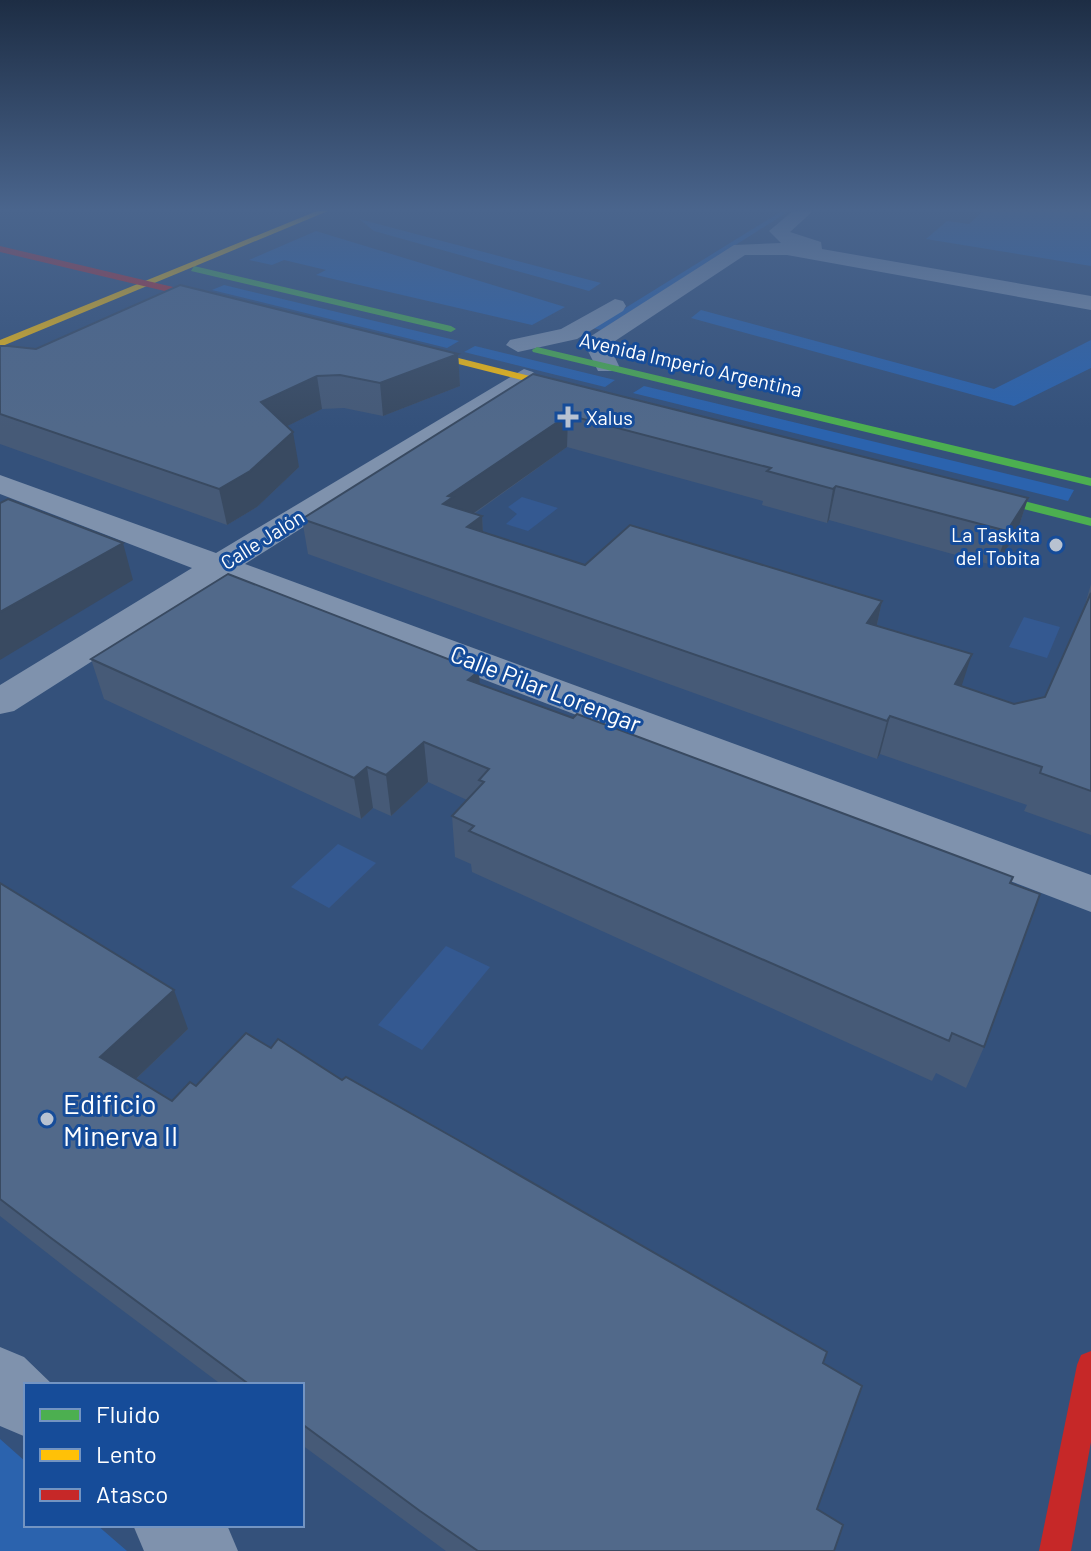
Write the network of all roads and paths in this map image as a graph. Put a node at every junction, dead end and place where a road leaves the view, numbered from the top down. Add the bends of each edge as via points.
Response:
1 (257, 283) edge
2 (652, 283) edge
3 (688, 283) edge
4 (981, 283) edge
5 (1031, 283) edge
6 (146, 284) joint
7 (1091, 294) edge
8 (1091, 303) edge
9 (252, 309) edge
10 (464, 332) dead end
11 (386, 342) edge
12 (511, 343) joint
13 (0, 344) edge
14 (607, 366) junction
15 (524, 377) junction
16 (611, 399) edge
17 (1091, 482) edge
18 (0, 484) edge
19 (943, 484) edge
20 (1091, 522) edge
21 (219, 566) junction
22 (0, 702) edge
23 (1091, 894) edge
24 (1091, 1365) edge
25 (0, 1381) edge
26 (24, 1401) edge
27 (172, 1527) edge
28 (201, 1551) edge
29 (1055, 1551) edge

1 - 10 street
2 - 12 street via 569,334
3 - 14 street via 596,343
4 - 8 street
5 - 7 street
6 - 9 street
6 - 13 street
11 - 15 street
12 - 14 street, Avenida Imperio Argentina
14 - 17 street, Avenida Imperio Argentina
15 - 16 street
15 - 21 street, Calle Jalón
18 - 21 street, Calle Pilar Lorengar
19 - 20 street
21 - 22 street, Calle Jalón
21 - 23 street, Calle Pilar Lorengar
24 - 29 street
25 - 26 street
27 - 28 street

